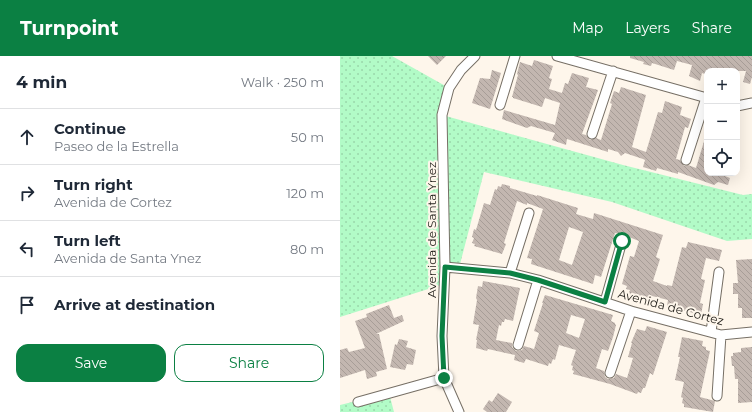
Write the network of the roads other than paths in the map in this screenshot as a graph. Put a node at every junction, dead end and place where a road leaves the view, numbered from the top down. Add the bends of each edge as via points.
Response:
1 (475, 56) edge
2 (515, 56) edge
3 (558, 56) edge
4 (613, 71) junction
5 (704, 97) edge
6 (752, 103) edge
7 (704, 104) edge
8 (500, 105) dead end
9 (740, 105) edge
10 (592, 134) dead end
11 (686, 160) dead end
12 (529, 213) dead end
13 (622, 241) dead end
14 (445, 267) junction
15 (719, 272) dead end
16 (510, 273) junction
17 (538, 280) junction
18 (605, 302) junction
19 (631, 311) junction
20 (711, 332) junction
21 (752, 332) edge
22 (721, 335) junction
23 (518, 345) dead end
24 (610, 373) dead end
25 (444, 378) junction
26 (717, 396) dead end
27 (358, 402) dead end
28 (459, 412) edge

1 - 14 street, Avenida de Santa Ynez via 461,70 449,88 442,115
2 - 8 street
3 - 4 street
4 - 5 street
4 - 10 street
6 - 9 street
7 - 11 street
12 - 16 street
13 - 18 street
14 - 16 street, Avenida de Cortez
14 - 25 street, Avenida de Santa Ynez via 442,336
15 - 20 street
16 - 17 street, Avenida de Cortez
17 - 18 street, Avenida de Cortez
17 - 23 street
18 - 19 street, Avenida de Cortez
19 - 20 street, Avenida de Cortez
19 - 24 street
20 - 22 street, Avenida de Cortez
21 - 22 street, Avenida de Cortez
22 - 26 street
25 - 27 street
25 - 28 street, Avenida de Santa Ynez

